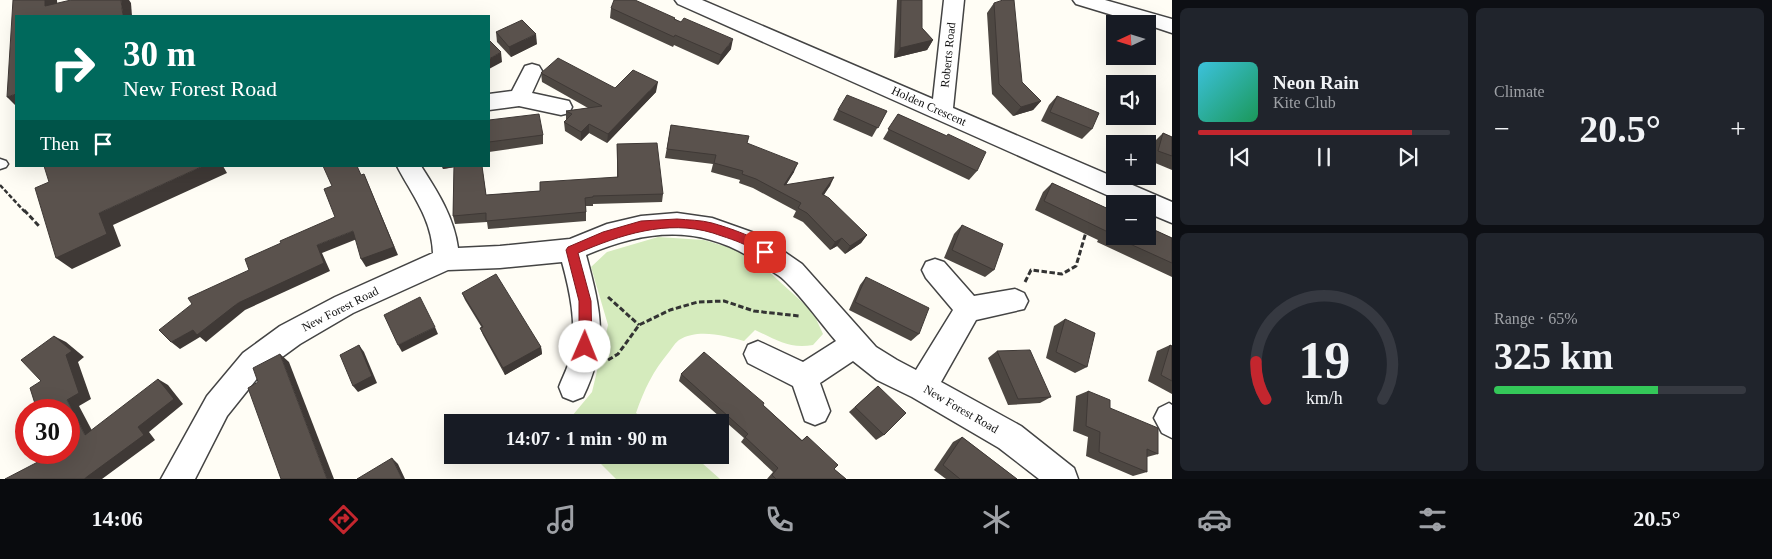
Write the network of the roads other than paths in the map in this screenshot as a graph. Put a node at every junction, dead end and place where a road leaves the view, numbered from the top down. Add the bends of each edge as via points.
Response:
1 (685, 0) edge
2 (954, 0) edge
3 (1083, 0) edge
4 (1172, 26) edge
5 (532, 71) dead end
6 (518, 98) junction
7 (490, 102) edge
8 (561, 107) dead end
9 (942, 111) junction
10 (409, 167) edge
11 (1172, 213) edge
12 (572, 250) junction
13 (446, 259) junction
14 (935, 270) dead end
15 (1016, 301) road end
16 (968, 309) junction
17 (856, 344) junction
18 (758, 354) dead end
19 (804, 377) junction
20 (575, 383) road end
21 (922, 387) junction
22 (815, 411) dead end
23 (176, 479) edge
24 (1063, 479) edge

1 - 9 street, Holden Crescent
2 - 9 street, Roberts Road
3 - 4 street
5 - 6 street
6 - 7 street
6 - 8 street
9 - 11 street, Holden Crescent
10 - 13 street via 430,200 445,233
12 - 13 street, New Forest Road
12 - 17 street, New Forest Road via 607,235 641,226 677,223 712,228 751,243 793,272
12 - 20 street via 585,301 586,336 584,358
13 - 23 street, New Forest Road via 344,305 290,335 252,362 217,406
14 - 16 street
15 - 16 street
16 - 21 street
17 - 19 street
17 - 21 street, New Forest Road via 866,356 887,370
18 - 19 street
19 - 22 street
21 - 24 street, New Forest Road via 1010,437

